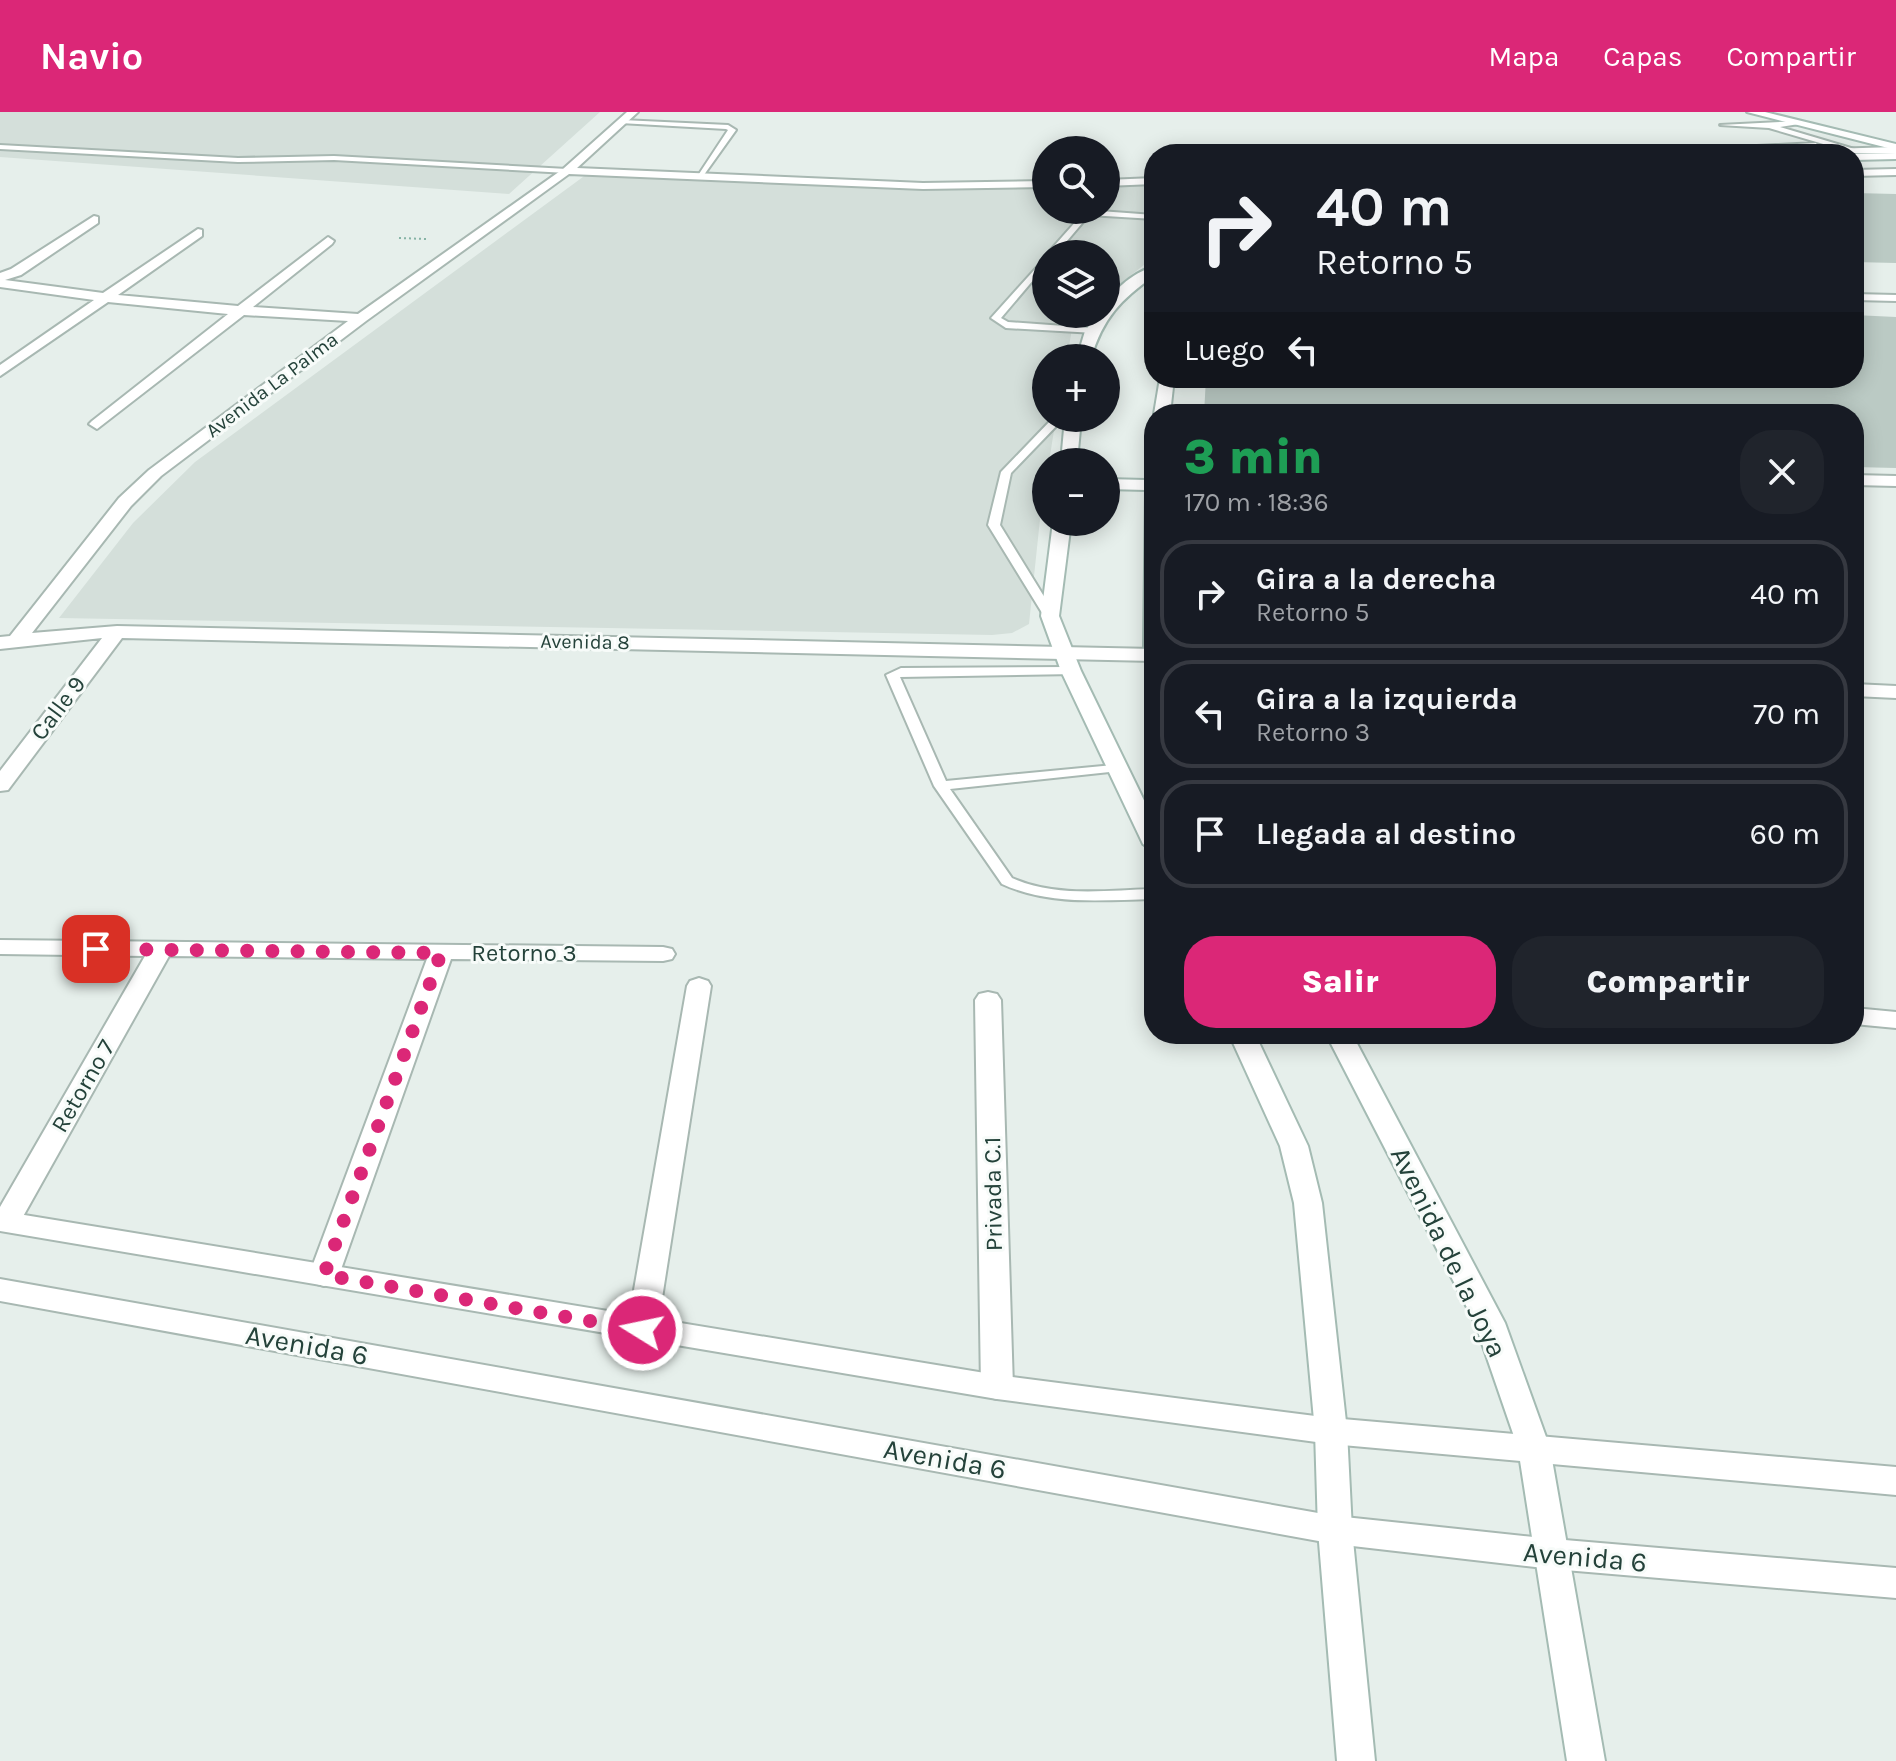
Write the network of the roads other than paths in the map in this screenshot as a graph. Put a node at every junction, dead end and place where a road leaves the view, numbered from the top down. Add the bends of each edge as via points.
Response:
1 (633, 112) edge
2 (1725, 112) edge
3 (1753, 112) edge
4 (1790, 112) edge
5 (622, 122) junction
6 (1797, 123) junction
7 (1723, 125) junction
8 (1769, 126) junction
9 (1896, 137) edge
10 (1723, 144) edge
11 (1833, 144) edge
12 (0, 147) edge
13 (1896, 148) edge
14 (1864, 153) edge
15 (1864, 154) edge
16 (1896, 156) edge
17 (1896, 164) edge
18 (1864, 165) edge
19 (567, 171) junction
20 (1896, 172) edge
21 (1864, 173) edge
22 (701, 177) junction
23 (1144, 182) edge
24 (1032, 184) edge
25 (1120, 185) edge
26 (1120, 214) edge
27 (1144, 216) edge
28 (94, 220) dead end
29 (1078, 224) edge
30 (198, 233) dead end
31 (1063, 240) edge
32 (328, 241) dead end
33 (1032, 276) edge
34 (1144, 277) edge
35 (0, 280) edge
36 (1120, 294) edge
37 (1864, 297) edge
38 (106, 298) junction
39 (1896, 298) edge
40 (239, 312) junction
41 (361, 318) junction
42 (1032, 327) edge
43 (1049, 328) edge
44 (1094, 328) edge
45 (1092, 331) junction
46 (1088, 344) edge
47 (0, 372) edge
48 (97, 424) dead end
49 (1045, 432) edge
50 (1864, 480) edge
51 (1144, 481) edge
52 (1896, 481) edge
53 (1120, 483) edge
54 (1060, 536) edge
55 (1050, 616) junction
56 (117, 632) junction
57 (8, 642) edge
58 (989, 651) junction
59 (1144, 656) edge
60 (1067, 662) junction
61 (993, 672) junction
62 (1864, 690) edge
63 (1896, 692) edge
64 (1119, 767) junction
65 (0, 785) edge
66 (941, 786) junction
67 (1144, 822) edge
68 (1144, 894) edge
69 (0, 947) edge
70 (160, 950) junction
71 (441, 953) junction
72 (663, 954) dead end
73 (699, 986) dead end
74 (988, 1000) dead end
75 (1864, 1017) edge
76 (1896, 1020) edge
77 (1247, 1044) edge
78 (1344, 1044) edge
79 (3, 1221) edge
80 (324, 1275) junction
81 (0, 1290) edge
82 (642, 1330) junction
83 (997, 1387) junction
84 (1331, 1431) junction
85 (1534, 1448) junction
86 (1896, 1481) edge
87 (1335, 1530) junction
88 (1553, 1554) junction
89 (1896, 1583) edge
90 (1356, 1761) edge
91 (1586, 1761) edge

1 - 5 street, Avenida La Palma
2 - 7 lane
3 - 6 street
4 - 9 street
5 - 19 street, Avenida La Palma
5 - 22 lane via 728,127 732,130
6 - 8 lane
6 - 13 street
7 - 8 lane
7 - 10 lane
8 - 11 lane
12 - 19 lane
13 - 14 street
15 - 16 street
17 - 18 street
19 - 22 street
19 - 41 street, Avenida La Palma
20 - 21 street
22 - 24 street via 923,186
23 - 25 street
26 - 27 lane
28 - 35 street
29 - 31 lane
30 - 38 street
32 - 40 street
33 - 42 lane via 996,318 1006,325
34 - 36 street
35 - 38 street
37 - 39 lane
38 - 40 street
38 - 47 street
40 - 41 street
40 - 48 street
41 - 57 street, Avenida La Palma via 155,473
43 - 45 lane
44 - 45 street
45 - 46 street
49 - 55 lane via 1006,472 994,525
50 - 52 street
51 - 53 street
54 - 55 street
55 - 60 street
56 - 57 street, Avenida 8
56 - 58 street, Avenida 8
56 - 65 street, Calle 9
58 - 60 street, Avenida 8
58 - 61 lane
59 - 60 street, Avenida 8
60 - 61 lane
60 - 64 street
61 - 66 lane via 893,675
62 - 63 street
64 - 66 lane
64 - 67 street
66 - 68 lane via 1007,881 1022,890
69 - 70 street, Retorno 3
70 - 71 street, Retorno 3
70 - 79 street, Retorno 7
71 - 72 street, Retorno 3
71 - 80 street
73 - 82 street
74 - 83 street, Privada C.1
75 - 76 street
77 - 84 street via 1294,1146 1308,1203
78 - 85 street, Avenida de la Joya via 1490,1323
79 - 80 street
80 - 82 street
81 - 87 street, Avenida 6
82 - 83 street
83 - 84 street
84 - 85 street
84 - 87 street
85 - 86 street
85 - 88 street, Avenida de la Joya
87 - 88 street, Avenida 6
87 - 90 street
88 - 89 street, Avenida 6
88 - 91 street, Avenida de la Joya

